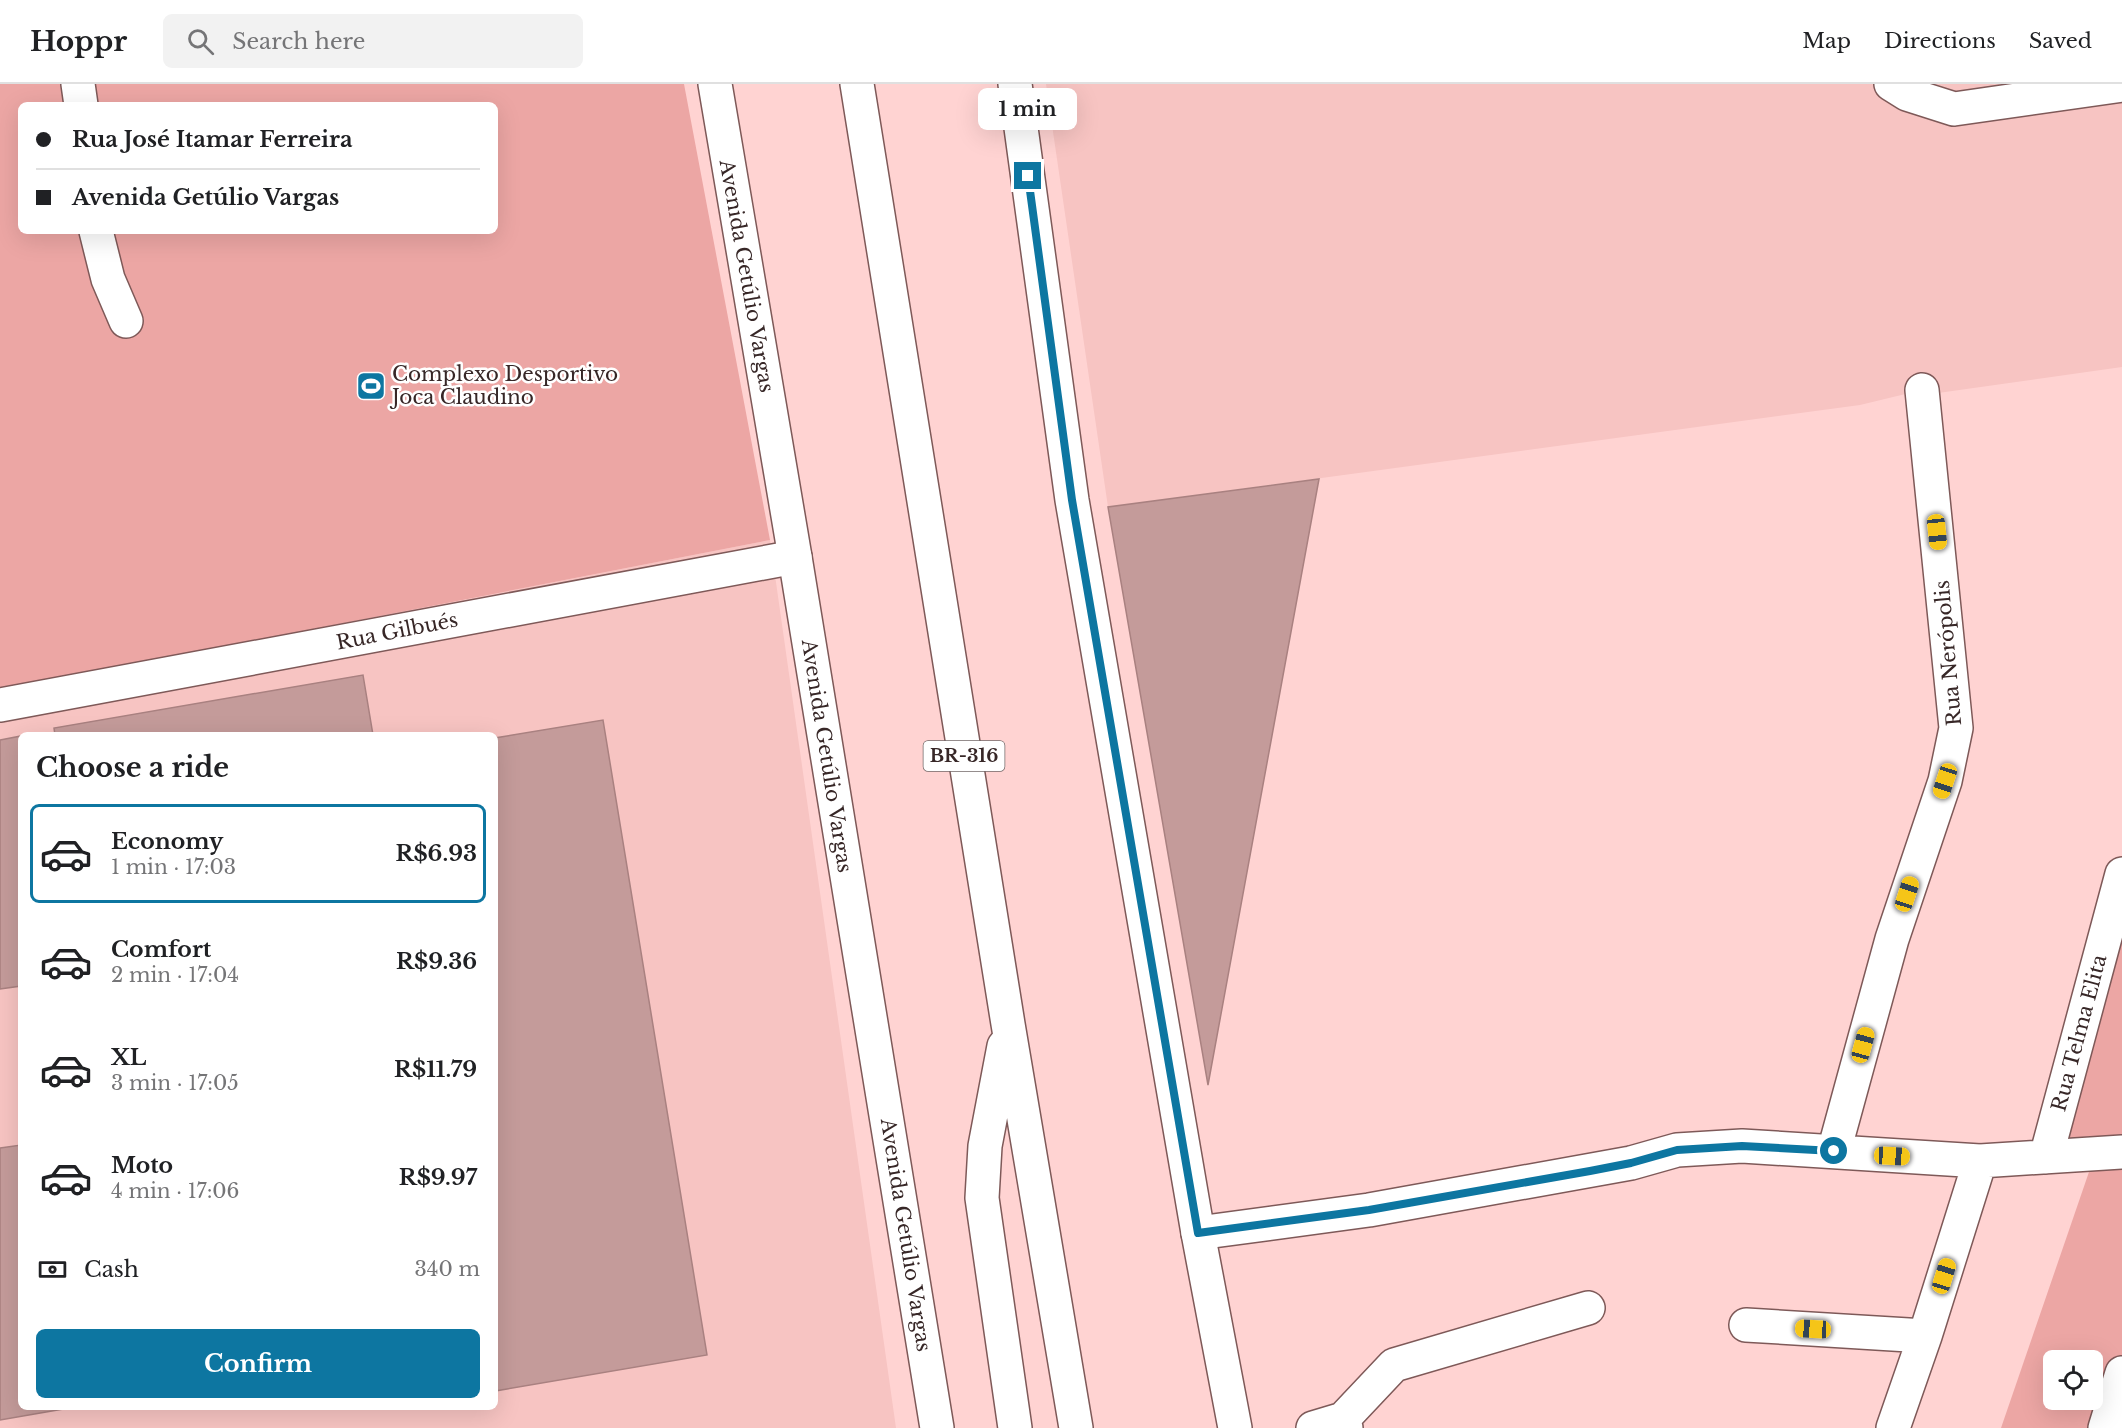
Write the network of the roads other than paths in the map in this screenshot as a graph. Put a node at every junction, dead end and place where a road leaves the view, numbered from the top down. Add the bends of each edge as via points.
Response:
1 (78, 84) edge
2 (715, 84) edge
3 (857, 84) edge
4 (1015, 84) edge
5 (1892, 84) edge
6 (2122, 85) edge
7 (81, 102) edge
8 (97, 234) edge
9 (126, 321) dead end
10 (1922, 390) dead end
11 (795, 557) junction
12 (0, 705) edge
13 (2122, 874) edge
14 (1008, 1024) junction
15 (1834, 1151) junction
16 (2122, 1152) edge
17 (2046, 1157) junction
18 (1980, 1161) junction
19 (1198, 1233) junction
20 (1588, 1308) dead end
21 (1746, 1325) dead end
22 (1925, 1336) junction
23 (2122, 1373) edge
24 (1334, 1425) edge
25 (938, 1428) edge
26 (1015, 1428) edge
27 (1076, 1428) edge
28 (1235, 1428) edge
29 (1893, 1428) edge
30 (2105, 1428) edge

1 - 7 main road
2 - 11 main road, Avenida Getúlio Vargas
3 - 14 main road, BR-316
4 - 19 main road via 1072,500
5 - 6 main road via 1907,94 1954,109
8 - 9 main road via 108,279
10 - 15 main road, Rua Nerópolis via 1956,728 1945,781 1892,939
11 - 12 main road, Rua Gilbués
11 - 25 main road, Avenida Getúlio Vargas
13 - 17 main road, Rua Telma Elita
14 - 26 main road via 985,1146 982,1198
14 - 27 main road, BR-316
15 - 18 main road
15 - 19 main road via 1742,1146 1677,1150 1631,1163 1369,1210
16 - 17 main road
17 - 18 main road
18 - 22 main road
19 - 28 main road
20 - 24 main road via 1394,1365
21 - 22 main road
22 - 29 main road
23 - 30 main road

